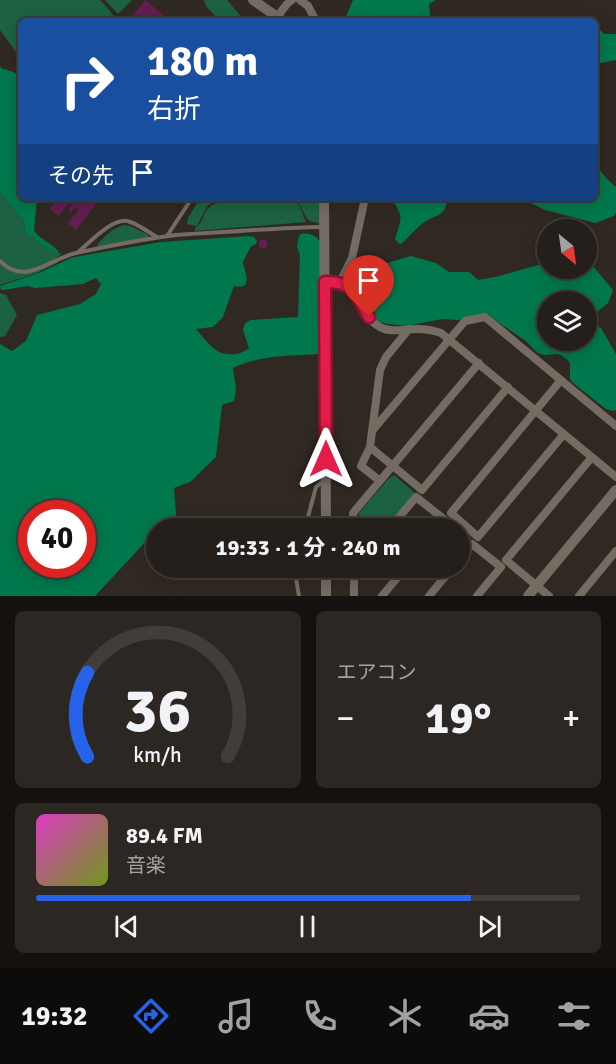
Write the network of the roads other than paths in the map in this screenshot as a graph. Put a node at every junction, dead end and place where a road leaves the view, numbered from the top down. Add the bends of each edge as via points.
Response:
1 (253, 0) edge
2 (292, 0) edge
3 (300, 0) edge
4 (279, 18) edge
5 (280, 18) edge
6 (314, 18) edge
7 (190, 201) edge
8 (324, 201) edge
9 (364, 201) edge
10 (324, 227) junction
11 (166, 237) junction
12 (158, 238) junction
13 (78, 253) junction
14 (0, 261) edge
15 (325, 282) junction
16 (340, 282) junction
17 (408, 329) junction
18 (449, 338) junction
19 (479, 363) junction
20 (561, 380) junction
21 (508, 387) junction
22 (536, 411) junction
23 (616, 426) edge
24 (372, 431) junction
25 (564, 434) junction
26 (370, 447) junction
27 (592, 457) junction
28 (393, 466) junction
29 (616, 477) edge
30 (380, 481) junction
31 (326, 482) junction
32 (616, 490) edge
33 (308, 518) edge
34 (326, 518) edge
35 (353, 518) edge
36 (398, 518) edge
37 (442, 518) edge
38 (470, 546) edge
39 (616, 551) edge
40 (296, 578) edge
41 (326, 578) edge
42 (355, 578) edge
43 (397, 578) edge
44 (444, 578) edge
45 (537, 586) junction
46 (299, 596) edge
47 (326, 596) edge
48 (354, 596) edge
49 (382, 596) edge
50 (429, 596) edge
51 (477, 596) edge
52 (528, 596) edge
53 (549, 596) edge
54 (579, 596) edge

1 - 4 street
2 - 5 street
3 - 6 street
7 - 11 lane
8 - 10 street
9 - 16 street via 352,258
10 - 11 lane
10 - 15 street
11 - 12 lane
12 - 13 lane
12 - 13 lane via 122,220
13 - 14 lane via 28,272 12,270
15 - 16 street
15 - 31 street
16 - 17 street via 353,292 378,326
17 - 18 street via 434,330
17 - 24 street via 381,364
18 - 19 street
18 - 20 street via 465,321 485,317
18 - 24 street
19 - 21 street
19 - 28 street
20 - 22 street
20 - 23 street
21 - 22 street
21 - 28 street via 422,490
22 - 25 street
22 - 25 street via 451,513 478,537
24 - 26 street
25 - 27 street
26 - 28 street
26 - 30 street via 361,466
27 - 29 street
27 - 45 street via 506,560
28 - 30 street
30 - 35 street via 353,513
31 - 33 lane via 316,488
31 - 34 street
32 - 45 street
36 - 37 street via 416,497
38 - 51 street via 472,544 501,567
39 - 54 street
40 - 46 lane
41 - 47 street
42 - 48 street
43 - 49 street
44 - 50 street
45 - 52 street
45 - 53 street

